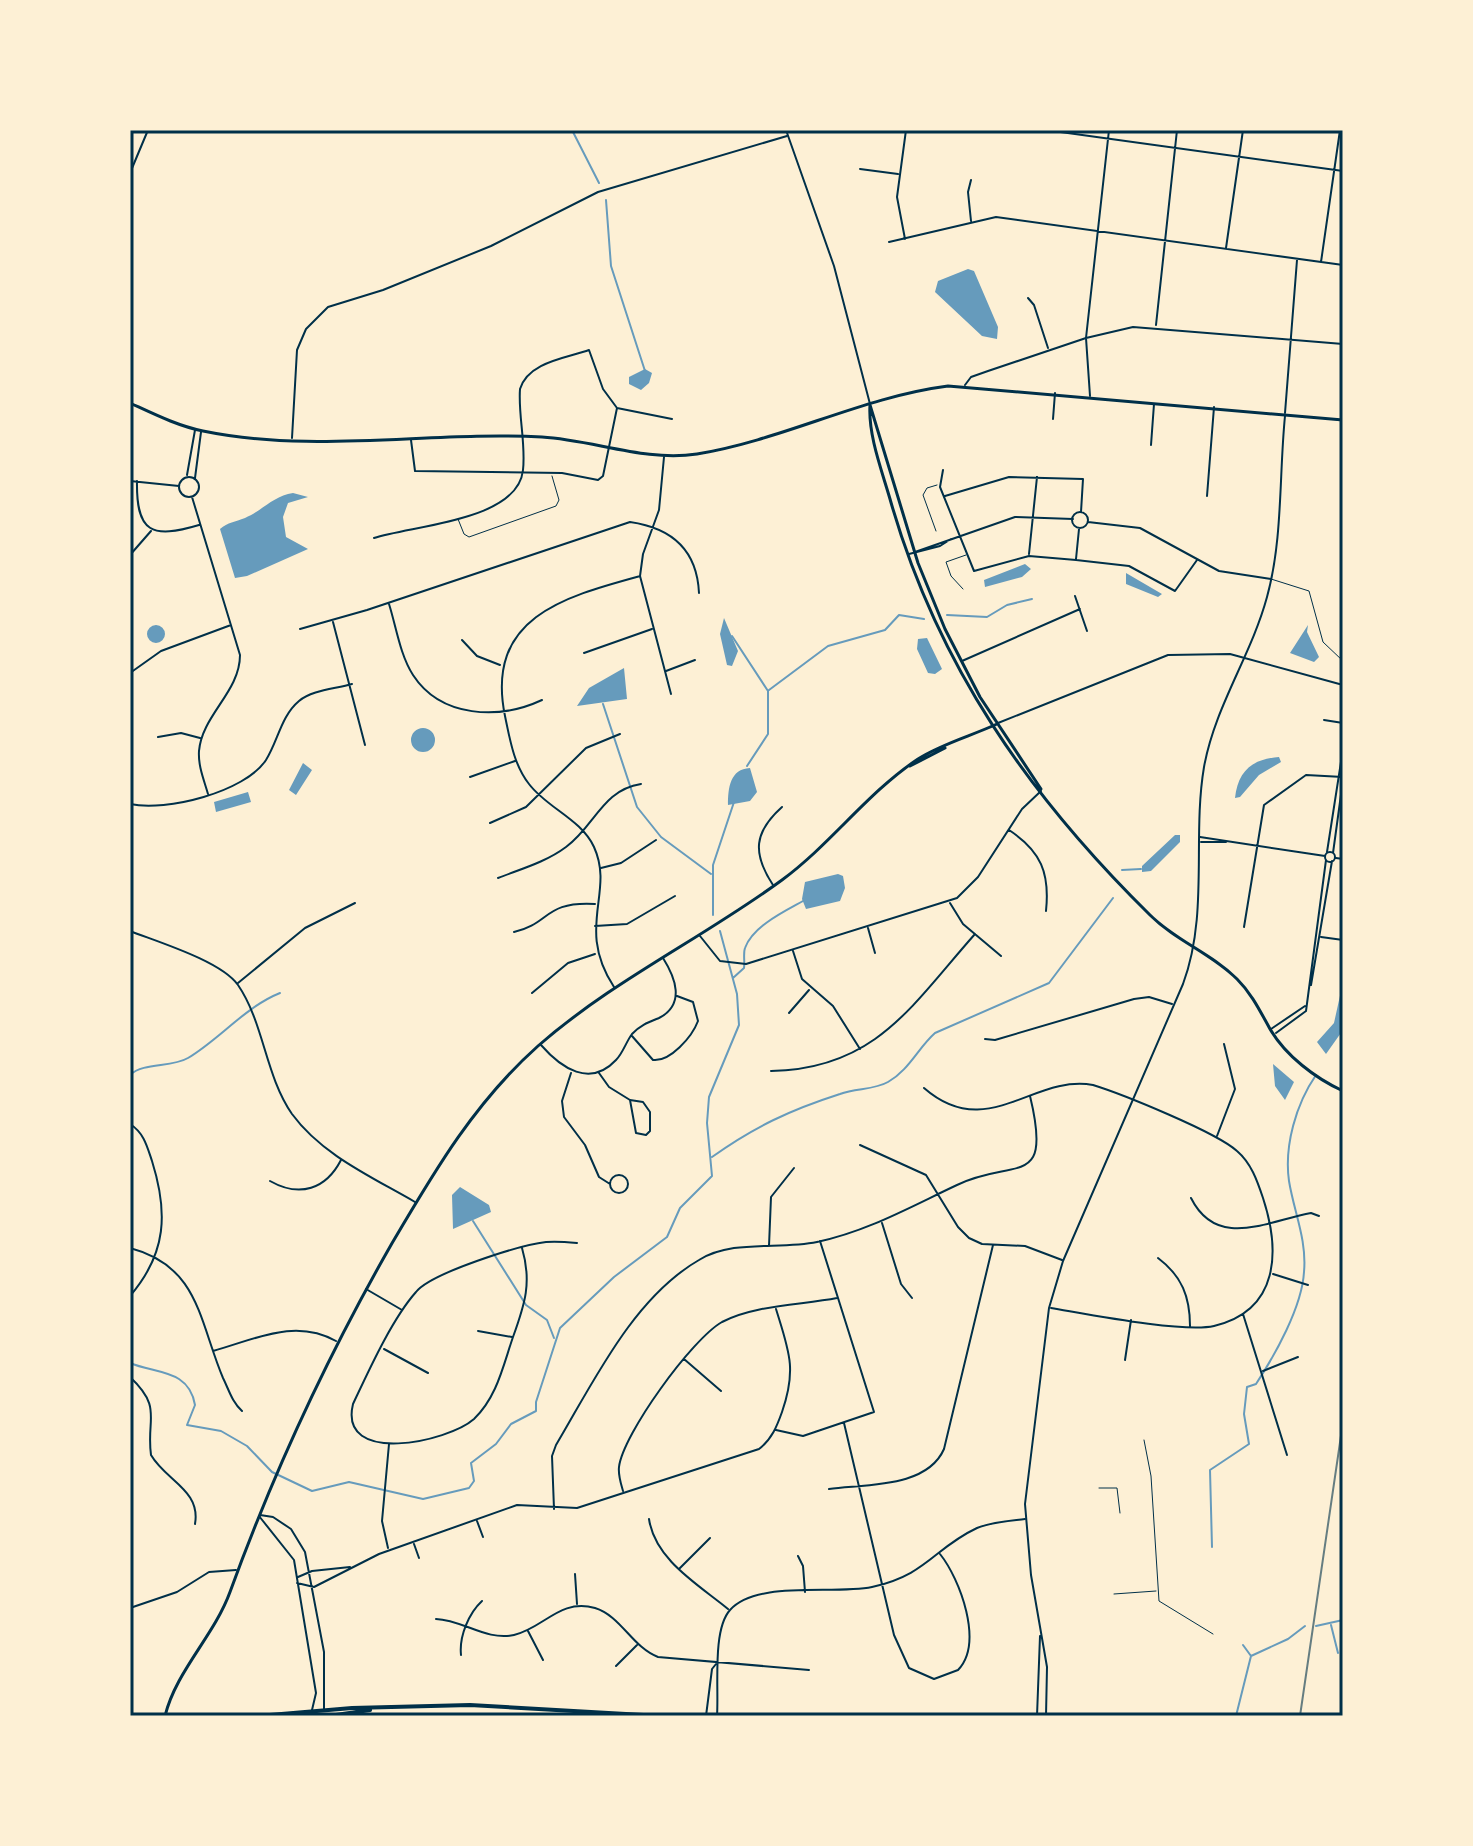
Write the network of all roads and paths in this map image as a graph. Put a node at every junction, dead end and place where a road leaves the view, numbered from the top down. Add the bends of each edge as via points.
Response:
1 (148, 130) edge
2 (379, 130) edge
3 (418, 130) edge
4 (786, 130) edge
5 (906, 130) edge
6 (1046, 130) edge
7 (1109, 130) edge
8 (1177, 130) edge
9 (1243, 130) edge
10 (1340, 130) edge
11 (1062, 131) edge
12 (788, 135) junction
13 (1108, 138) junction
14 (1175, 148) junction
15 (1239, 156) junction
16 (860, 169) dead end
17 (1334, 170) junction
18 (1343, 171) edge
19 (130, 173) edge
20 (899, 174) junction
21 (971, 180) dead end
22 (971, 221) junction
23 (1096, 231) junction
24 (1163, 240) junction
25 (905, 241) junction
26 (889, 242) dead end
27 (1226, 248) junction
28 (1297, 259) junction
29 (1321, 262) junction
30 (1343, 265) edge
31 (1028, 298) dead end
32 (1156, 326) junction
33 (1086, 338) junction
34 (1290, 339) junction
35 (1343, 344) edge
36 (1049, 350) junction
37 (965, 385) junction
38 (1055, 393) junction
39 (1090, 396) junction
40 (130, 403) edge
41 (1154, 403) junction
42 (870, 405) junction
43 (1214, 407) junction
44 (617, 408) junction
45 (1285, 415) junction
46 (672, 419) dead end
47 (1053, 419) dead end
48 (1343, 420) edge
49 (195, 429) junction
50 (201, 431) junction
51 (523, 436) junction
52 (292, 438) junction
53 (411, 438) junction
54 (1151, 445) dead end
55 (609, 447) junction
56 (664, 457) junction
57 (943, 470) dead end
58 (523, 473) junction
59 (551, 473) junction
60 (1037, 476) junction
61 (187, 477) junction
62 (195, 479) junction
63 (130, 481) edge
64 (137, 481) junction
65 (940, 485) junction
66 (179, 486) junction
67 (1207, 496) dead end
68 (192, 497) junction
69 (944, 497) junction
70 (1081, 512) junction
71 (1033, 516) junction
72 (458, 518) junction
73 (1073, 519) junction
74 (1088, 522) junction
75 (201, 524) junction
76 (653, 528) junction
77 (1079, 528) junction
78 (152, 530) junction
79 (936, 531) dead end
80 (959, 536) junction
81 (374, 538) dead end
82 (914, 553) junction
83 (130, 555) edge
84 (908, 555) junction
85 (966, 555) junction
86 (1029, 556) junction
87 (1076, 560) junction
88 (1197, 560) junction
89 (640, 576) junction
90 (1271, 579) junction
91 (963, 589) dead end
92 (699, 593) dead end
93 (1075, 596) dead end
94 (388, 603) junction
95 (1080, 609) junction
96 (332, 620) junction
97 (232, 625) junction
98 (300, 629) dead end
99 (654, 629) junction
100 (1087, 631) dead end
101 (462, 640) dead end
102 (584, 653) dead end
103 (1242, 657) junction
104 (695, 660) dead end
105 (961, 661) junction
106 (1343, 661) edge
107 (502, 666) junction
108 (665, 672) junction
109 (130, 673) edge
110 (352, 684) junction
111 (1343, 685) edge
112 (671, 694) dead end
113 (542, 700) dead end
114 (504, 711) junction
115 (1324, 720) dead end
116 (1343, 723) edge
117 (997, 724) junction
118 (990, 727) junction
119 (620, 734) dead end
120 (158, 737) dead end
121 (202, 739) junction
122 (365, 745) dead end
123 (1343, 749) edge
124 (516, 761) junction
125 (470, 777) dead end
126 (1342, 778) edge
127 (641, 784) dead end
128 (1041, 791) junction
129 (208, 794) junction
130 (539, 795) junction
131 (130, 804) edge
132 (782, 807) dead end
133 (490, 823) dead end
134 (1008, 830) junction
135 (583, 832) junction
136 (1199, 837) junction
137 (656, 840) dead end
138 (1199, 842) junction
139 (1227, 842) junction
140 (1255, 846) junction
141 (1326, 856) junction
142 (1333, 857) junction
143 (1343, 859) edge
144 (599, 868) junction
145 (498, 878) dead end
146 (774, 886) junction
147 (675, 896) dead end
148 (950, 902) junction
149 (355, 903) dead end
150 (596, 904) junction
151 (1046, 911) dead end
152 (594, 926) junction
153 (868, 927) junction
154 (1244, 927) dead end
155 (130, 931) edge
156 (514, 932) dead end
157 (975, 934) junction
158 (699, 935) junction
159 (1318, 937) junction
160 (1343, 940) edge
161 (792, 949) junction
162 (1192, 949) junction
163 (597, 953) junction
164 (875, 953) dead end
165 (1001, 956) dead end
166 (663, 958) junction
167 (237, 983) junction
168 (615, 988) junction
169 (810, 989) junction
170 (532, 993) dead end
171 (676, 995) junction
172 (1174, 1004) junction
173 (1306, 1005) junction
174 (789, 1013) dead end
175 (1270, 1029) junction
176 (1274, 1034) junction
177 (631, 1035) junction
178 (985, 1039) dead end
179 (1224, 1044) dead end
180 (540, 1045) junction
181 (860, 1050) junction
182 (599, 1071) junction
183 (771, 1071) dead end
184 (571, 1072) junction
185 (924, 1088) dead end
186 (1343, 1091) edge
187 (1030, 1096) junction
188 (630, 1100) junction
189 (1133, 1101) junction
190 (130, 1124) edge
191 (1216, 1137) junction
192 (860, 1145) dead end
193 (342, 1159) junction
194 (794, 1168) dead end
195 (270, 1181) dead end
196 (610, 1184) junction
197 (939, 1194) junction
198 (1191, 1198) dead end
199 (416, 1202) junction
200 (1319, 1216) dead end
201 (882, 1222) junction
202 (1271, 1222) junction
203 (820, 1241) junction
204 (577, 1243) dead end
205 (993, 1245) junction
206 (769, 1247) junction
207 (130, 1248) edge
208 (522, 1248) junction
209 (156, 1257) junction
210 (1158, 1258) dead end
211 (1063, 1261) junction
212 (1272, 1273) junction
213 (1308, 1285) dead end
214 (366, 1289) junction
215 (130, 1296) edge
216 (837, 1298) junction
217 (912, 1298) dead end
218 (1049, 1308) junction
219 (776, 1309) junction
220 (403, 1311) junction
221 (1243, 1313) junction
222 (1131, 1319) junction
223 (1190, 1327) junction
224 (478, 1331) dead end
225 (513, 1337) junction
226 (336, 1341) junction
227 (383, 1348) junction
228 (212, 1351) junction
229 (1298, 1357) dead end
230 (683, 1358) junction
231 (1125, 1360) dead end
232 (1262, 1371) junction
233 (428, 1373) dead end
234 (130, 1377) edge
235 (721, 1391) dead end
236 (242, 1411) dead end
237 (844, 1423) junction
238 (775, 1429) junction
239 (1144, 1440) dead end
240 (389, 1443) junction
241 (1287, 1455) dead end
242 (858, 1485) junction
243 (1099, 1488) dead end
244 (829, 1489) dead end
245 (624, 1492) junction
246 (554, 1509) junction
247 (1120, 1513) dead end
248 (259, 1515) junction
249 (649, 1519) dead end
250 (1025, 1519) junction
251 (476, 1520) junction
252 (195, 1524) dead end
253 (483, 1537) dead end
254 (710, 1538) dead end
255 (414, 1543) junction
256 (388, 1550) junction
257 (940, 1554) junction
258 (798, 1556) dead end
259 (419, 1558) dead end
260 (351, 1567) junction
261 (679, 1569) junction
262 (237, 1570) junction
263 (309, 1572) junction
264 (575, 1574) dead end
265 (297, 1577) junction
266 (297, 1583) junction
267 (881, 1585) junction
268 (310, 1586) junction
269 (1159, 1591) junction
270 (805, 1592) junction
271 (1114, 1594) dead end
272 (482, 1601) dead end
273 (577, 1605) junction
274 (130, 1608) edge
275 (729, 1610) junction
276 (436, 1619) dead end
277 (467, 1626) junction
278 (528, 1630) junction
279 (1213, 1634) dead end
280 (1041, 1635) junction
281 (638, 1644) junction
282 (1040, 1654) junction
283 (461, 1655) dead end
284 (543, 1660) dead end
285 (1046, 1661) junction
286 (717, 1664) junction
287 (616, 1666) dead end
288 (809, 1670) dead end
289 (392, 1707) junction
290 (309, 1712) junction
291 (323, 1713) edge
292 (165, 1716) edge
293 (258, 1716) edge
294 (329, 1716) edge
295 (661, 1716) edge
296 (706, 1716) edge
297 (717, 1716) edge
298 (1037, 1716) edge
299 (1046, 1716) edge

1 - 19 street
2 - 3 street
4 - 12 street
5 - 20 street
6 - 11 street
7 - 13 street
8 - 14 street
9 - 15 street
10 - 17 street
11 - 13 street
12 - 42 street via 834,266
12 - 52 street via 592,194 491,246 328,307 306,329 297,350
13 - 14 street
13 - 23 street
14 - 15 street
14 - 24 street
15 - 17 street
15 - 27 street
16 - 20 street
17 - 18 street
17 - 29 street
20 - 25 street via 897,203
21 - 22 street
22 - 23 street via 996,217
22 - 25 street
23 - 24 street
23 - 33 street
24 - 27 street
24 - 32 street
25 - 26 street
27 - 28 street
28 - 29 street
28 - 34 street
29 - 30 street
31 - 36 street
32 - 33 street via 1125,327
32 - 34 street
33 - 36 street
33 - 39 street
34 - 35 street
34 - 45 street
36 - 37 street via 979,374
37 - 38 main road
37 - 42 main road
38 - 39 main road
38 - 47 street
39 - 41 main road
40 - 49 main road
41 - 43 main road
41 - 54 street
42 - 56 main road via 715,450
42 - 82 main road
42 - 84 main road
43 - 45 main road
43 - 67 street
44 - 46 street
44 - 51 street via 603,389 589,350 524,378 519,394
44 - 55 street
45 - 48 main road
45 - 90 street
49 - 50 main road
49 - 61 street
50 - 52 main road
50 - 62 street
51 - 53 main road
51 - 55 main road
51 - 58 street
52 - 53 main road
53 - 58 street via 415,471
55 - 56 main road
55 - 59 street via 600,479
56 - 76 street
57 - 65 street
58 - 59 street
58 - 72 street via 506,500
59 - 72 street via 556,506 469,537
60 - 69 street via 999,479
60 - 70 street via 1083,479
60 - 71 street
61 - 62 street
61 - 66 street
62 - 68 street via 199,490
63 - 64 street
64 - 66 street
64 - 78 street via 138,513
65 - 69 street
65 - 79 street via 927,488 923,495
66 - 68 street via 182,495
68 - 75 street
69 - 80 street
70 - 73 street
70 - 74 street
71 - 73 street
71 - 80 street via 1006,519
71 - 86 street
72 - 81 street
73 - 77 street
74 - 77 street
74 - 88 street via 1140,528
75 - 78 street via 171,533
75 - 97 street
76 - 89 street
76 - 92 street via 684,545
76 - 94 street via 625,523
77 - 87 street
78 - 83 street
80 - 82 street
80 - 85 street
82 - 84 street
82 - 105 main road
84 - 118 main road via 944,642
85 - 86 street via 978,572
85 - 91 street via 946,562
86 - 87 street
87 - 88 street via 1129,566 1172,591
88 - 90 street via 1230,574
89 - 99 street
89 - 107 street via 584,592 536,617 516,635
90 - 103 street
90 - 106 street via 1309,591 1320,636
93 - 95 street
94 - 96 street
94 - 114 street via 408,664 420,683 464,711
95 - 100 street
95 - 105 street
96 - 98 street
96 - 110 street
97 - 109 street via 161,651
97 - 121 street via 240,648 239,670
99 - 102 street
99 - 108 street
101 - 107 street via 477,656
103 - 111 street
103 - 117 street via 1196,653 1152,659
103 - 136 street via 1209,740
104 - 108 street
105 - 117 main road
107 - 114 street
108 - 112 street
110 - 122 street
110 - 129 street via 299,701 257,770 238,784
113 - 114 street
114 - 124 street
115 - 116 street
117 - 118 main road
117 - 128 main road
118 - 128 main road
118 - 146 main road via 910,766
119 - 130 street via 581,752
120 - 121 street via 181,733
121 - 129 street via 199,762
123 - 126 street
124 - 125 street
124 - 130 street
126 - 140 street via 1306,775 1271,798 1262,809
126 - 141 street
126 - 142 street
127 - 135 street via 611,795
128 - 134 street
128 - 162 main road via 1125,889
129 - 131 street via 165,806
130 - 133 street via 515,814
130 - 135 street
132 - 146 street via 766,821 759,842
134 - 148 street via 978,877
134 - 151 street via 1031,846 1043,863 1049,883
135 - 144 street
135 - 145 street via 554,855
136 - 138 street
136 - 139 street
137 - 144 street via 621,863
138 - 139 street
138 - 162 street
139 - 140 street
140 - 141 street
140 - 154 street
141 - 142 street
141 - 142 street
141 - 159 street
142 - 143 street
142 - 159 street
144 - 150 street
146 - 158 main road
147 - 152 street via 627,924
148 - 153 street
148 - 157 street
149 - 167 street via 305,928
150 - 152 street
150 - 156 street via 559,906
152 - 163 street
153 - 161 street
153 - 164 street
155 - 167 street via 202,961
157 - 165 street
157 - 181 street via 887,1030
158 - 161 street via 715,958 732,965
158 - 166 main road
159 - 160 street
159 - 173 street
161 - 169 street
162 - 172 street
162 - 175 main road via 1242,984
163 - 168 street
163 - 170 street via 568,963
166 - 168 main road
166 - 171 street via 675,980
167 - 193 street via 285,1103 312,1137
168 - 180 main road
169 - 174 street
169 - 181 street via 833,1006
171 - 177 street via 665,1014
171 - 177 street via 693,1002 698,1021 669,1057 653,1060
172 - 178 street via 1134,999
172 - 189 street
173 - 175 street
173 - 176 street via 1302,1017
175 - 176 main road
176 - 186 main road via 1293,1057
177 - 182 street via 618,1058
179 - 191 street via 1235,1089
180 - 184 street
180 - 199 main road via 472,1114
181 - 183 street via 822,1066
182 - 184 street
182 - 188 street via 613,1091
184 - 196 street via 563,1096 564,1117 585,1145 599,1177
185 - 187 street via 971,1111
187 - 189 street via 1083,1083
187 - 197 street via 1039,1140 1026,1164
188 - 188 street via 636,1133 646,1135 649,1109
189 - 191 street
189 - 211 street
190 - 209 street via 144,1138 163,1197
191 - 202 street via 1251,1169
192 - 197 street via 919,1169
193 - 195 street via 329,1179 314,1189 291,1189
193 - 199 street
194 - 206 street via 771,1197
196 - 196 street via 618,1193 628,1185 619,1175
197 - 201 street
197 - 205 street via 963,1233
198 - 202 street via 1200,1213 1221,1227 1242,1230
199 - 214 main road
200 - 202 street
201 - 203 street
201 - 217 street via 901,1284
202 - 212 street
203 - 206 street
203 - 216 street
204 - 208 street via 554,1241
205 - 211 street via 1025,1246
205 - 242 street via 942,1455 917,1476
206 - 246 street via 724,1250 700,1259 628,1328 554,1451
207 - 209 street
208 - 220 street via 427,1281
208 - 225 street via 529,1282
209 - 215 street
209 - 228 street via 187,1283
210 - 223 street via 1186,1292
211 - 218 street
212 - 213 street
212 - 221 street
214 - 220 street
214 - 226 main road
216 - 219 street
216 - 237 street via 874,1410
218 - 222 street
218 - 250 street
219 - 230 street via 723,1322
219 - 238 street via 793,1371
220 - 227 street
221 - 223 street via 1216,1325
221 - 232 street
222 - 223 street
222 - 231 street
224 - 225 street
225 - 240 street via 496,1389 473,1419 429,1441
226 - 228 street via 295,1328
226 - 248 main road
227 - 233 street
227 - 240 street via 352,1415 363,1436
228 - 236 street via 234,1404
229 - 232 street
230 - 235 street
230 - 245 street via 622,1457
232 - 241 street
234 - 252 street via 152,1406 151,1455 190,1497
237 - 238 street via 803,1436
237 - 242 street
238 - 245 street via 752,1452
239 - 269 street
240 - 256 street via 382,1514
242 - 244 street
242 - 267 street
243 - 247 street via 1117,1488
245 - 246 street via 577,1508
246 - 251 street via 517,1505
248 - 262 main road
248 - 263 street via 291,1529 305,1552
248 - 265 street via 291,1554
249 - 261 street via 658,1543
250 - 257 street via 979,1528
250 - 280 street
251 - 253 street
251 - 255 street
254 - 261 street
255 - 256 street
255 - 259 street
256 - 260 street
257 - 267 street via 913,1574
257 - 267 street via 958,1582 969,1637 967,1657 950,1675 930,1679 909,1668
258 - 270 street
260 - 263 street
260 - 268 street
261 - 275 street
262 - 274 street via 209,1572 177,1592
262 - 292 main road via 211,1633 170,1695
263 - 265 street
263 - 268 street
264 - 273 street
265 - 266 street
266 - 268 street
266 - 290 street via 316,1693
267 - 270 street
268 - 291 street via 324,1652
269 - 271 street
269 - 279 street via 1159,1601
270 - 275 street via 757,1594
272 - 277 street
273 - 278 street
273 - 281 street via 607,1613
275 - 286 street via 719,1633
276 - 277 street
277 - 278 street via 494,1635
277 - 283 street
278 - 284 street
280 - 282 street
280 - 285 street
281 - 286 street via 666,1659
281 - 287 street
282 - 285 street
282 - 298 street
285 - 299 street
286 - 288 street
286 - 296 street
286 - 297 street
289 - 291 highway
289 - 294 highway
289 - 295 highway via 470,1705
290 - 291 highway
290 - 293 highway

